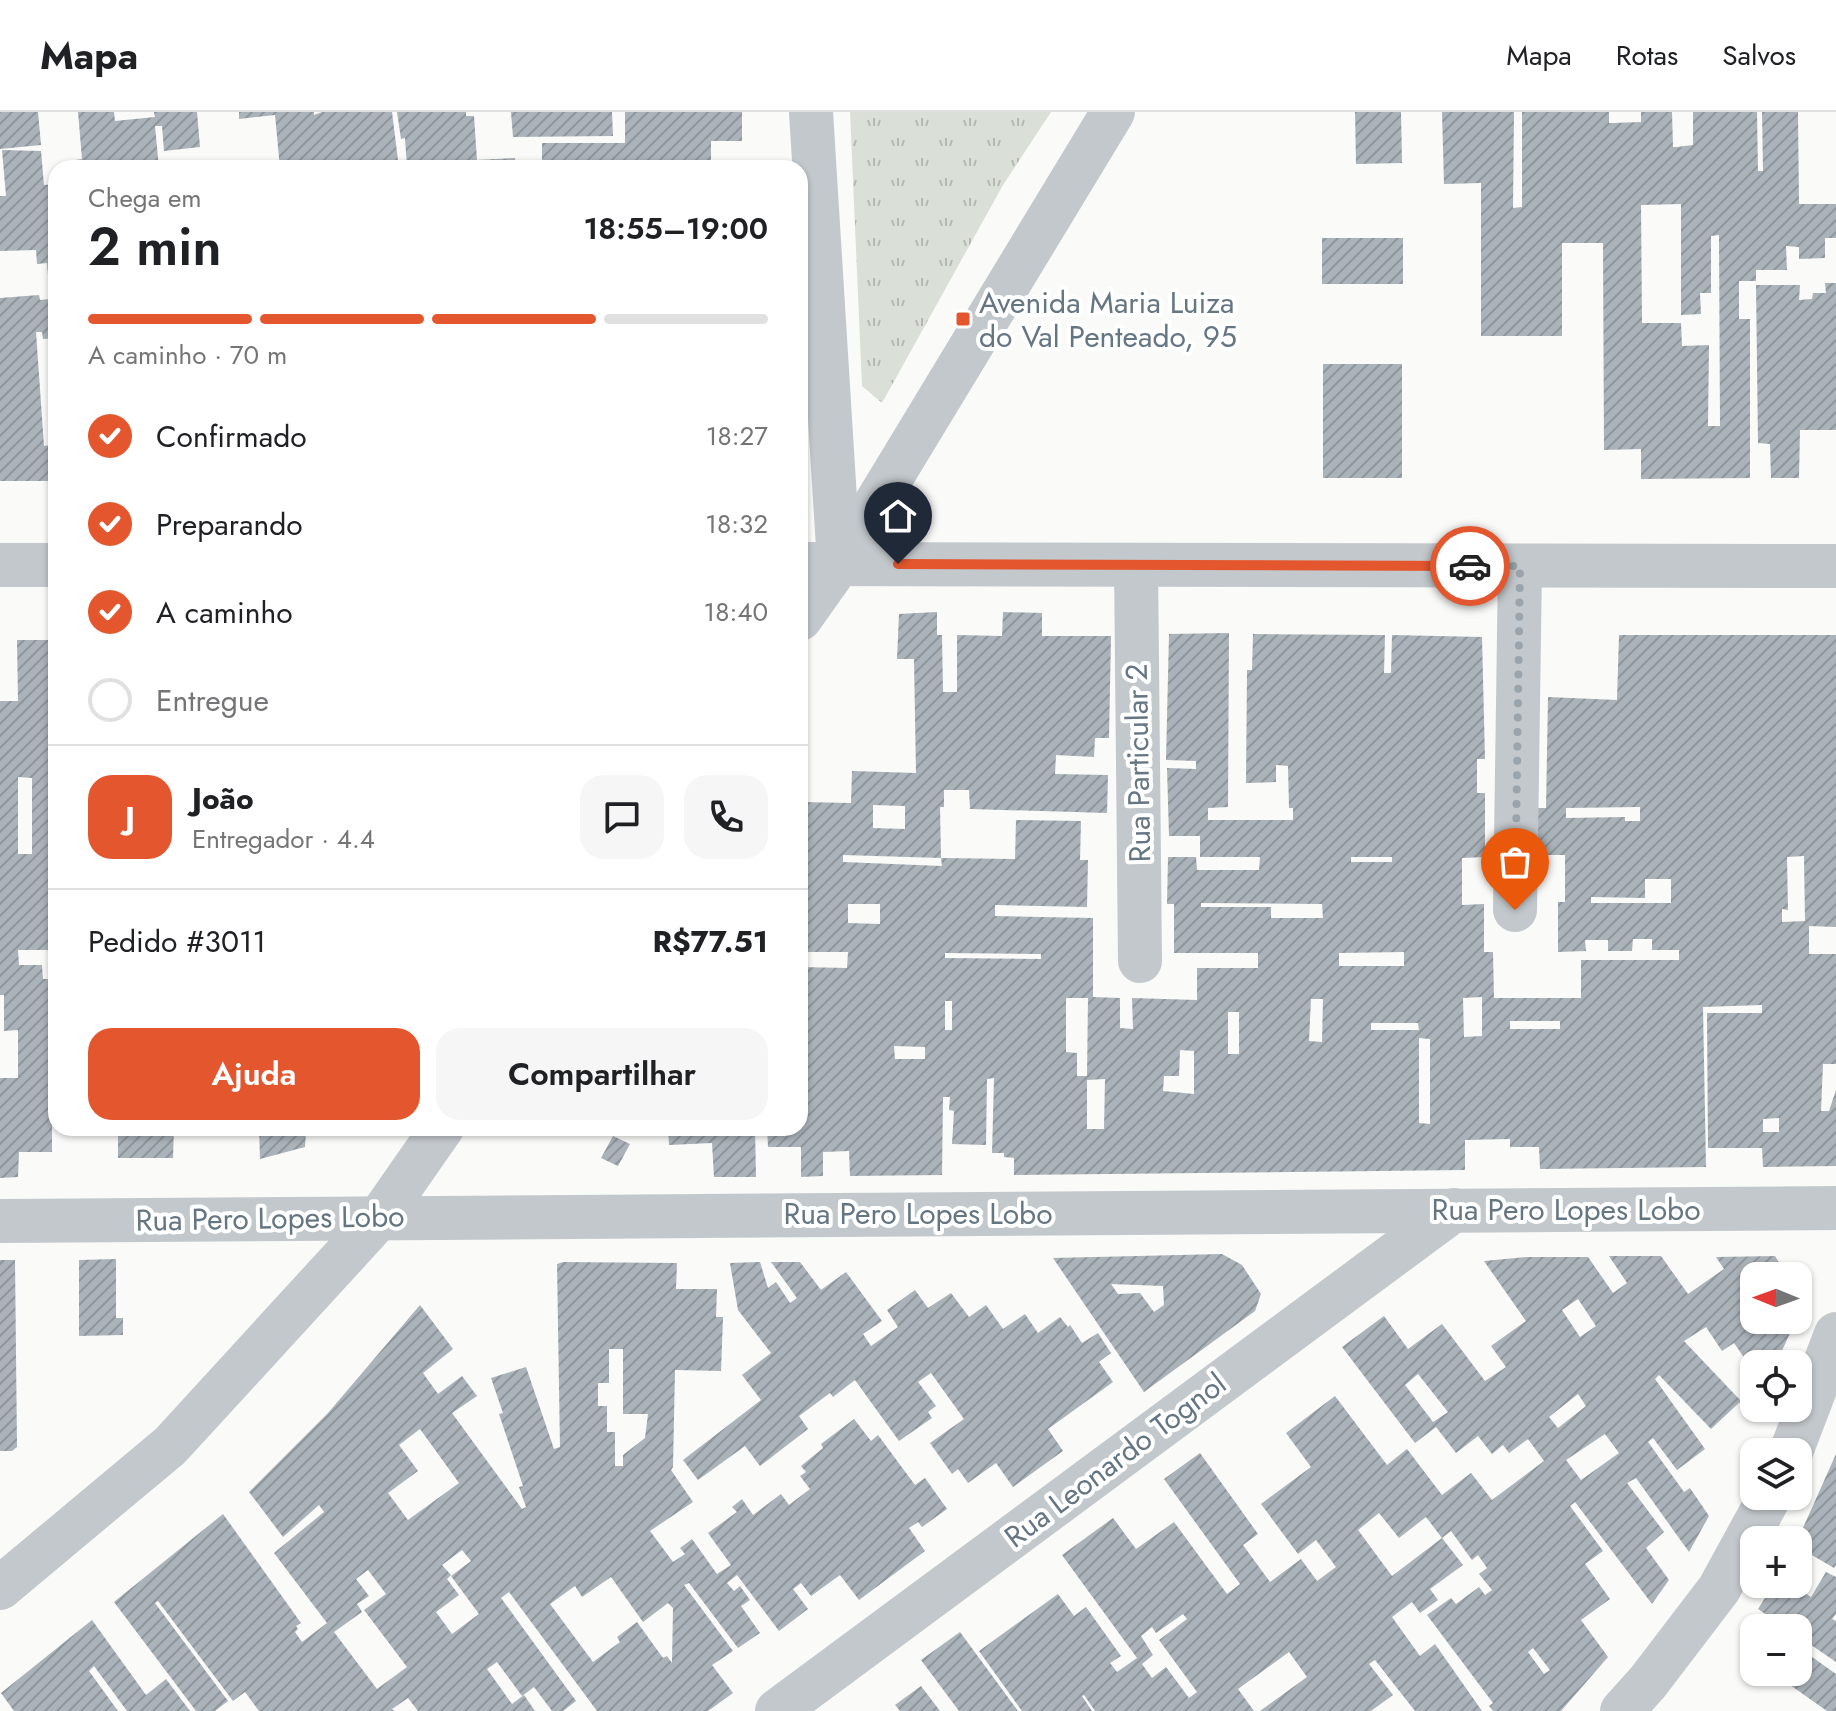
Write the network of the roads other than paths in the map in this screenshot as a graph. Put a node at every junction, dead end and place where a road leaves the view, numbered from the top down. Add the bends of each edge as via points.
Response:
1 (811, 112) edge
2 (1113, 112) edge
3 (819, 564) edge
4 (0, 565) edge
5 (48, 565) edge
6 (1136, 565) junction
7 (1520, 566) junction
8 (1836, 566) edge
9 (808, 596) edge
10 (1515, 910) dead end
11 (1140, 961) dead end
12 (436, 1136) edge
13 (1836, 1208) edge
14 (1454, 1210) junction
15 (380, 1217) junction
16 (0, 1221) edge
17 (1836, 1334) edge
18 (1796, 1438) edge
19 (1762, 1510) edge
20 (0, 1588) edge
21 (777, 1711) edge
22 (1622, 1711) edge

1 - 3 street
2 - 3 street
3 - 6 street
3 - 9 street
4 - 5 street
6 - 7 street
6 - 11 street, Rua Particular 2
7 - 8 street
7 - 10 street
12 - 15 street
13 - 14 street, Rua Pero Lopes Lobo
14 - 15 street, Rua Pero Lopes Lobo
14 - 21 street, Rua Leonardo Tognol
15 - 16 street, Rua Pero Lopes Lobo
15 - 20 street via 170,1446
17 - 18 street
19 - 22 street via 1719,1589

